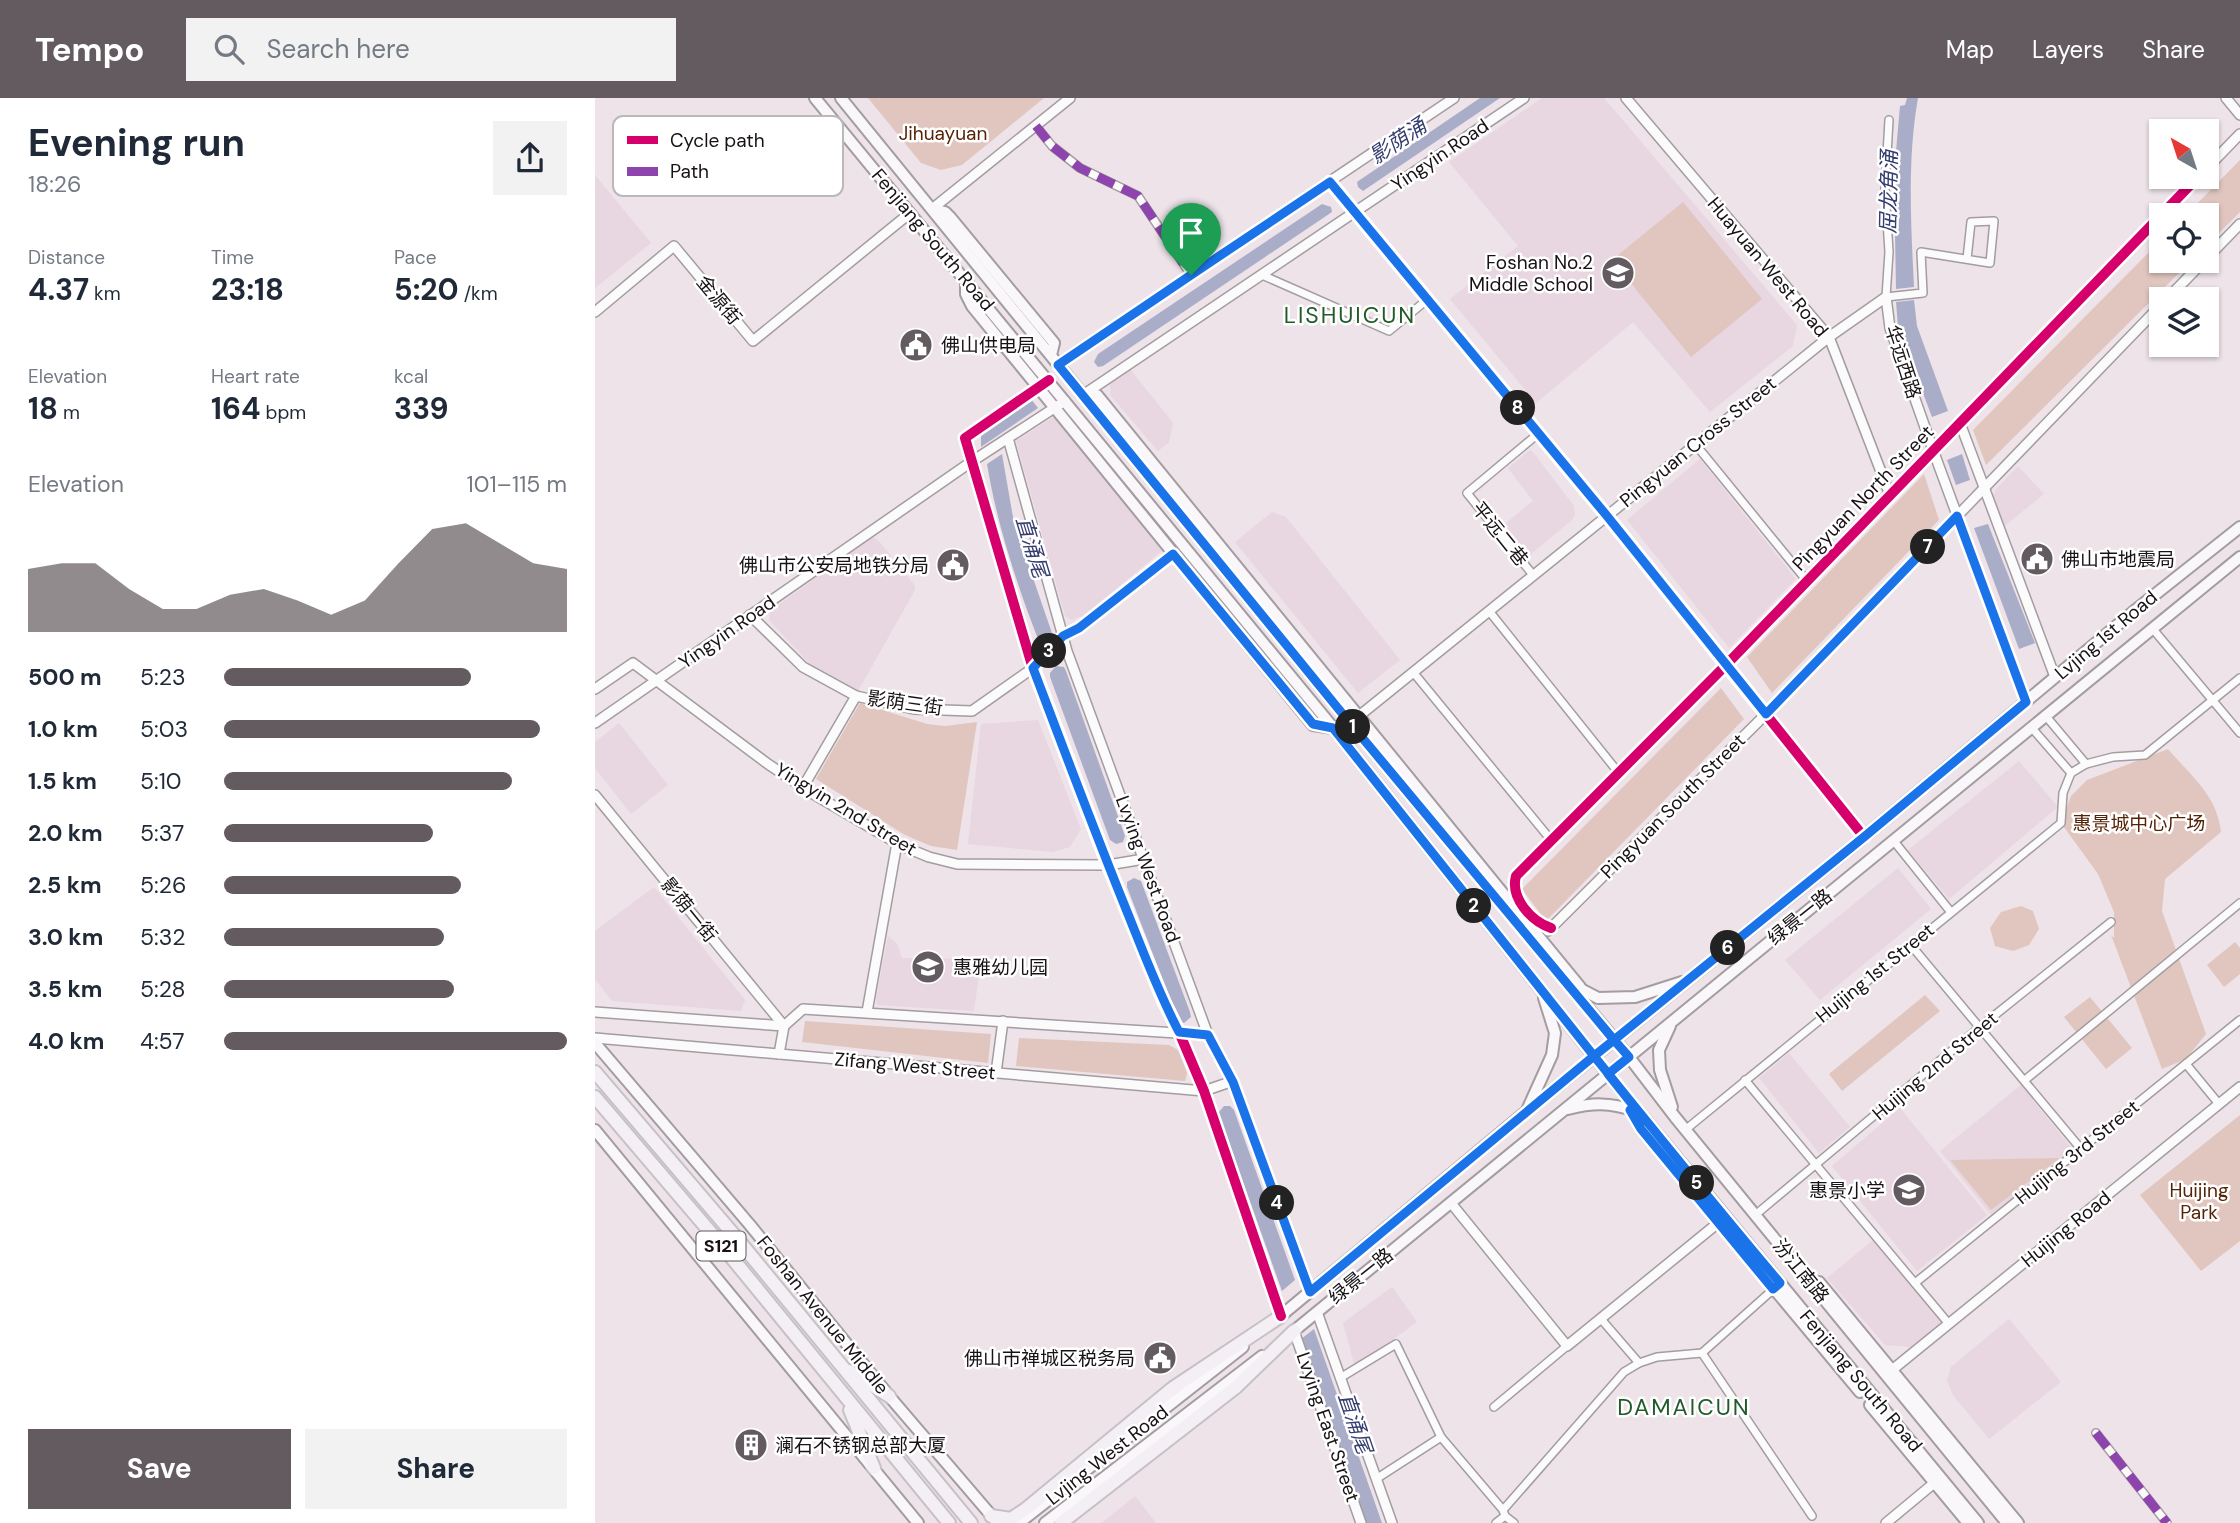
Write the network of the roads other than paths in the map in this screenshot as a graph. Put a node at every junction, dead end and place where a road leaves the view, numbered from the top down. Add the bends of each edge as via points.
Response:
1 (815, 98) edge
2 (841, 98) edge
3 (1070, 98) edge
4 (1454, 98) edge
5 (1524, 98) edge
6 (1626, 98) edge
7 (2226, 98) edge
8 (2240, 115) edge
9 (830, 116) edge
10 (1889, 120) dead end
11 (1036, 126) junction
12 (843, 132) edge
13 (2240, 134) edge
14 (2219, 156) edge
15 (1332, 185) junction
16 (2186, 189) edge
17 (1353, 208) junction
18 (932, 209) junction
19 (911, 213) junction
20 (2240, 224) edge
21 (2219, 246) edge
22 (1967, 259) junction
23 (2193, 273) edge
24 (1191, 275) junction
25 (1262, 275) junction
26 (966, 280) junction
27 (2179, 287) edge
28 (1886, 297) junction
29 (1428, 299) junction
30 (595, 312) edge
31 (2149, 317) edge
32 (1829, 337) junction
33 (1060, 366) junction
34 (1050, 381) junction
35 (1038, 388) junction
36 (1081, 393) junction
37 (1064, 400) junction
38 (1054, 408) junction
39 (1960, 423) junction
40 (1539, 433) junction
41 (1008, 438) junction
42 (1696, 444) junction
43 (1933, 450) junction
44 (971, 462) junction
45 (1984, 488) junction
46 (1890, 495) junction
47 (1607, 516) junction
48 (1957, 516) junction
49 (2240, 527) edge
50 (1184, 545) junction
51 (1173, 554) junction
52 (2240, 557) edge
53 (1533, 575) junction
54 (1807, 581) junction
55 (1489, 611) junction
56 (751, 615) junction
57 (2152, 628) junction
58 (1063, 636) junction
59 (1726, 665) junction
60 (1033, 668) junction
61 (1413, 673) junction
62 (2055, 677) junction
63 (2240, 678) edge
64 (656, 681) junction
65 (595, 689) edge
66 (1306, 694) junction
67 (856, 696) junction
68 (2213, 700) junction
69 (2026, 702) junction
70 (1295, 703) junction
71 (1766, 714) junction
72 (2045, 715) junction
73 (1354, 720) junction
74 (595, 723) edge
75 (2031, 726) junction
76 (1333, 728) junction
77 (2240, 733) edge
78 (2086, 764) junction
79 (1618, 772) junction
80 (2071, 773) junction
81 (803, 787) junction
82 (595, 795) edge
83 (1864, 837) junction
84 (1551, 840) junction
85 (1893, 840) junction
86 (897, 843) junction
87 (1144, 859) junction
88 (1108, 865) junction
89 (1515, 876) junction
90 (1501, 890) junction
91 (2240, 902) edge
92 (1951, 911) junction
93 (2111, 922) dead end
94 (1551, 928) junction
95 (1538, 941) junction
96 (1910, 944) junction
97 (1562, 978) junction
98 (1689, 980) junction
99 (1542, 992) junction
100 (1584, 992) junction
101 (595, 1012) edge
102 (867, 1012) junction
103 (2240, 1020) edge
104 (1003, 1021) junction
105 (1671, 1023) junction
106 (783, 1026) junction
107 (1980, 1027) junction
108 (1179, 1032) junction
109 (1208, 1035) junction
110 (1614, 1040) junction
111 (595, 1041) edge
112 (779, 1054) junction
113 (1594, 1056) junction
114 (1629, 1057) junction
115 (2186, 1064) junction
116 (595, 1072) edge
117 (996, 1073) junction
118 (1608, 1074) junction
119 (1745, 1080) junction
120 (2025, 1080) junction
121 (1233, 1082) junction
122 (2240, 1087) edge
123 (1204, 1091) junction
124 (595, 1097) edge
125 (1669, 1100) junction
126 (2219, 1104) junction
127 (1565, 1110) junction
128 (1527, 1111) junction
129 (1635, 1112) junction
130 (1675, 1117) junction
131 (1691, 1126) junction
132 (595, 1130) edge
133 (2081, 1149) junction
134 (1816, 1164) junction
135 (1451, 1203) junction
136 (1761, 1211) junction
137 (1719, 1223) junction
138 (1793, 1256) junction
139 (1915, 1283) junction
140 (1777, 1286) junction
141 (1310, 1292) junction
142 (1317, 1312) junction
143 (1281, 1315) junction
144 (1601, 1319) junction
145 (1949, 1324) junction
146 (1294, 1331) junction
147 (1567, 1346) junction
148 (1702, 1353) junction
149 (1639, 1363) junction
150 (840, 1365) junction
151 (1892, 1370) junction
152 (1340, 1378) junction
153 (1196, 1386) joint
154 (889, 1396) junction
155 (845, 1397) junction
156 (1494, 1407) dead end
157 (2096, 1433) dead end
158 (1441, 1437) junction
159 (874, 1468) junction
160 (1376, 1479) junction
161 (1938, 1480) junction
162 (1504, 1513) junction
163 (1812, 1516) dead end
164 (994, 1519) edge
165 (919, 1523) edge
166 (949, 1523) edge
167 (971, 1523) edge
168 (1019, 1523) edge
169 (1045, 1523) edge
170 (1061, 1523) edge
171 (1361, 1523) edge
172 (1392, 1523) edge
173 (1496, 1523) edge
174 (1514, 1523) edge
175 (1886, 1523) edge
176 (1968, 1523) edge
177 (1978, 1523) edge
178 (2007, 1523) edge
179 (2018, 1523) edge
180 (2167, 1523) edge

1 - 9 main road, Fenjiang South Road
2 - 18 main road
3 - 11 street
4 - 15 street, Yingyin Road
5 - 17 street, Yingyin Road
6 - 32 street, Huayuan West Road
7 - 8 street
10 - 28 street
11 - 18 street
11 - 24 street via 1080,168 1137,196
12 - 19 main road, Fenjiang South Road
13 - 14 street
15 - 17 street
15 - 24 street, Yingyin Road
16 - 39 street, Pingyuan North Street
17 - 25 street, Yingyin Road
17 - 29 street
18 - 33 main road
19 - 26 main road, Fenjiang South Road
19 - 30 street, 金源街 via 753,341 674,246
20 - 21 street
22 - 22 street via 1971,222 1994,221 1990,262
22 - 28 street via 1921,252 1923,293
23 - 27 street
24 - 33 street, Yingyin Road
25 - 29 street via 1389,331
25 - 36 street, Yingyin Road
26 - 34 main road, Fenjiang South Road
26 - 35 main road via 969,302
28 - 32 street, Pingyuan Cross Street
28 - 43 street, 华远西路 via 1890,328
29 - 40 street
31 - 45 street, Pingyuan South Street
32 - 42 street, Pingyuan Cross Street
32 - 46 street, Huayuan West Road
33 - 36 main road
34 - 35 street
34 - 37 main road, Fenjiang South Road
35 - 38 main road
35 - 44 street via 965,438
36 - 73 main road via 1201,531
37 - 38 street, Yingyin Road
37 - 50 main road, Fenjiang South Road
38 - 41 street, Yingyin Road
38 - 51 main road
39 - 43 street, Pingyuan North Street
39 - 45 street
40 - 47 street
40 - 53 street, 平远二巷 via 1467,493
41 - 44 street, Yingyin Road
41 - 58 street, Lvying West Road
42 - 47 street, Pingyuan Cross Street
42 - 54 street
43 - 46 street, Pingyuan North Street
43 - 48 street, 华远西路
44 - 56 street, Yingyin Road
44 - 60 street, Lvying West Road
45 - 48 street, Pingyuan South Street
45 - 62 street
46 - 54 street, Pingyuan North Street
47 - 53 street, Pingyuan Cross Street
47 - 59 street
48 - 69 street, 华远西路
48 - 71 street, Pingyuan South Street
49 - 62 main road, Lvjing 1st Road
50 - 51 main road
50 - 66 main road, Fenjiang South Road
51 - 58 street
51 - 70 main road
52 - 57 main road, 绿景一路
53 - 55 street, Pingyuan Cross Street
54 - 59 street, Pingyuan North Street
55 - 61 street, Pingyuan Cross Street
55 - 79 street
56 - 64 street, Yingyin Road
56 - 67 street, 影荫三街 via 803,667
57 - 68 street
57 - 72 main road, 绿景一路
58 - 60 street, 影荫三街
58 - 87 street, Lvying West Road
59 - 71 street
59 - 79 street, Pingyuan North Street
60 - 67 street, 影荫三街 via 972,711 914,709
60 - 88 street, Lvying West Road
61 - 73 street, Pingyuan Cross Street
61 - 84 street
62 - 69 main road, Lvjing 1st Road
63 - 68 street
64 - 65 street via 633,663
64 - 74 street, Yingyin Road
64 - 81 street, Yingyin 2nd Street
66 - 70 main road
66 - 76 main road, Fenjiang South Road
67 - 81 street
68 - 77 street
68 - 78 street via 2145,755
69 - 83 main road, Lvjing 1st Road
70 - 76 main road via 1313,724
71 - 83 street
71 - 94 street, Pingyuan South Street
72 - 75 main road, 绿景一路
72 - 78 street
73 - 90 main road
73 - 95 main road
75 - 80 street
75 - 85 main road, 绿景一路
76 - 99 main road, Fenjiang South Road
78 - 80 street
79 - 84 street, Pingyuan North Street
80 - 92 street, Huijing 1st Street via 2063,793 2061,823
81 - 86 street, Yingyin 2nd Street
82 - 106 street, 影荫一街
83 - 98 main road, Lvjing 1st Road
84 - 89 street, Pingyuan North Street
85 - 92 street
85 - 105 main road, 绿景一路
86 - 88 street, Yingyin 2nd Street via 957,864
86 - 102 street
87 - 88 street, Yingyin 2nd Street
87 - 109 street, Lvying West Road
88 - 108 street, Lvying West Road
89 - 90 street, Pingyuan North Street
89 - 94 street via 1518,900 1534,919
90 - 95 main road
91 - 120 street
92 - 96 street, Huijing 1st Street
93 - 107 street, Huijing 2nd Street
94 - 95 street, Pingyuan South Street
95 - 97 main road
95 - 100 main road
96 - 107 street
96 - 119 street, Huijing 1st Street
97 - 100 main road
97 - 110 main road, 汾江南路
98 - 100 main road via 1635,997 1598,998
98 - 110 main road, Lvjing 1st Road
99 - 113 main road, Fenjiang South Road
99 - 128 main road via 1555,1033 1552,1055
101 - 106 street
102 - 104 street
102 - 106 street via 803,1009
103 - 115 street, Huijing 3rd Street
104 - 108 street
104 - 117 street
105 - 114 main road, 绿景一路
105 - 125 main road via 1660,1050 1660,1070
106 - 112 street
107 - 120 street
107 - 134 street, Huijing 2nd Street
108 - 109 street
108 - 123 street, Lvying West Road
109 - 121 street, Lvying West Road
110 - 113 main road, Lvjing 1st Road
110 - 114 main road, 汾江南路
111 - 112 street, Zifang West Street
111 - 154 main road, Foshan Avenue Middle
112 - 117 street, Zifang West Street
113 - 118 main road, Fenjiang South Road
113 - 128 main road, Lvjing 1st Road
114 - 118 main road, 绿景一路
114 - 130 main road, 汾江南路
115 - 126 street
115 - 133 street, Huijing 3rd Street
116 - 150 highway, Foshan Avenue Middle / S121
117 - 123 street, Zifang West Street
118 - 127 main road, 绿景一路
118 - 129 main road, Fenjiang South Road
119 - 131 street, Huijing 1st Street
119 - 134 street
120 - 133 street
121 - 123 street, Zifang West Street
121 - 141 street, Lvying West Road
122 - 126 street, Huijing Road
123 - 143 street, Lvying West Road
124 - 155 highway, Foshan Avenue Middle / S121
125 - 130 main road
125 - 131 main road
126 - 145 street, Huijing Road
127 - 129 main road via 1594,1103
127 - 135 main road, 绿景一路
128 - 141 main road, Lvjing 1st Road
129 - 137 main road via 1641,1129
129 - 140 main road, Fenjiang South Road
130 - 138 main road, 汾江南路
131 - 136 main road
132 - 159 main road
133 - 139 street, Huijing 3rd Street
134 - 136 street, Huijing 2nd Street
134 - 139 street
135 - 142 main road, 绿景一路
135 - 147 street
136 - 138 main road
137 - 140 main road
137 - 144 street
138 - 151 main road
138 - 178 main road, 汾江南路
139 - 145 street
140 - 148 street
140 - 161 main road, Fenjiang South Road
141 - 143 main road, Lvjing 1st Road
142 - 146 main road, 绿景一路
142 - 152 street, Lvying East Street
143 - 153 main road, Lvjing 1st Road
143 - 164 highway via 1173,1388 1026,1509 1011,1519
144 - 147 street
144 - 149 street
145 - 151 street, Huijing Road
146 - 169 main road, Lvjing West Road
146 - 170 highway via 1236,1387
146 - 171 street, Lvying East Street
147 - 156 street
148 - 149 street
148 - 163 street
149 - 162 street via 1624,1372
150 - 154 highway
150 - 167 highway, Foshan Avenue Middle / S121
151 - 179 main road
152 - 158 street via 1395,1344
152 - 160 street, Lvying East Street
153 - 168 main road, Lvjing West Road
154 - 164 main road, Foshan Avenue Middle
155 - 159 highway
155 - 166 highway, Foshan Avenue Middle / S121
157 - 180 street
158 - 160 street
158 - 162 street
159 - 165 main road
160 - 172 street, Lvying East Street
161 - 175 street
161 - 176 main road
161 - 177 main road, Fenjiang South Road
162 - 173 street
162 - 174 street

